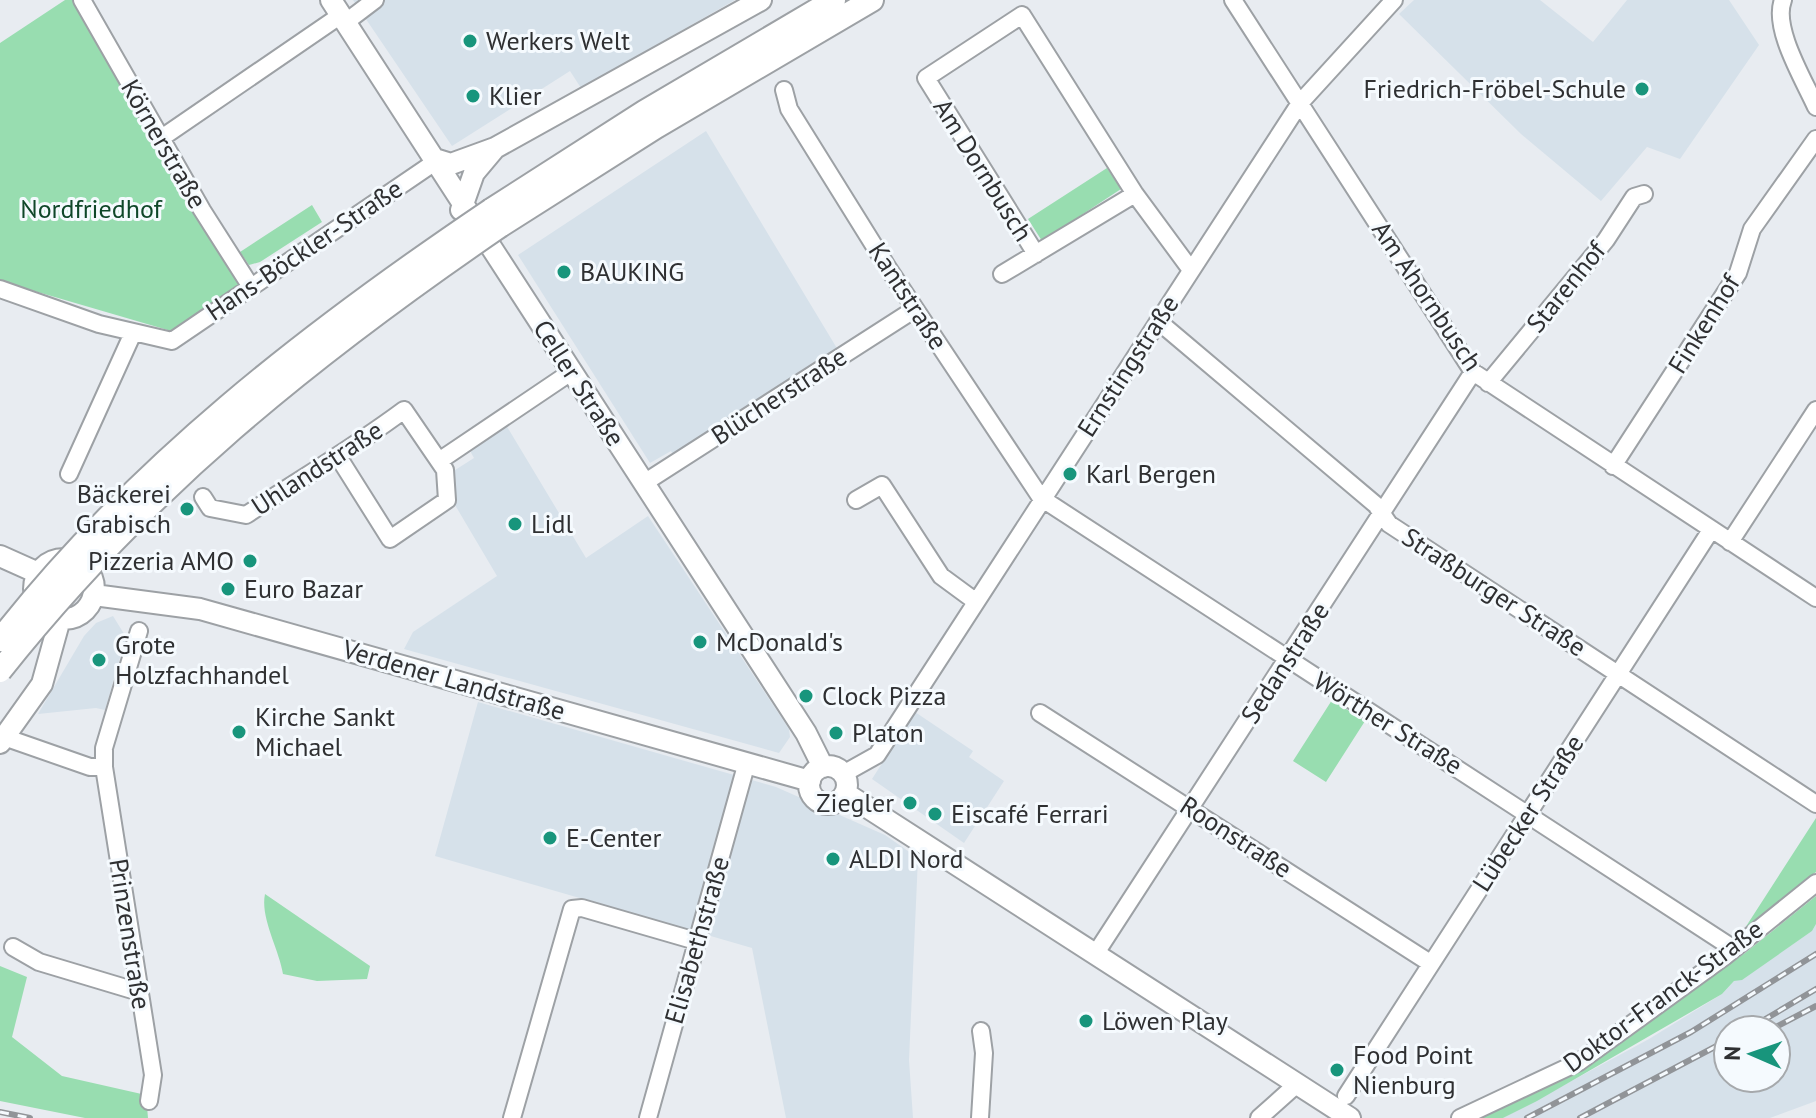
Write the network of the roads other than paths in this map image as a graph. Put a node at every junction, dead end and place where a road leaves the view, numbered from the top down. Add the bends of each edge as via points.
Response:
1 (82, 0) edge
2 (375, 0) edge
3 (761, 0) edge
4 (834, 0) edge
5 (872, 0) edge
6 (1233, 0) edge
7 (1394, 0) edge
8 (1783, 0) edge
9 (339, 12) edge
10 (784, 90) dead end
11 (1300, 103) junction
12 (1816, 107) edge
13 (160, 139) junction
14 (1816, 139) edge
15 (495, 148) junction
16 (438, 160) junction
17 (1135, 194) junction
18 (1644, 194) dead end
19 (462, 202) junction
20 (496, 218) junction
21 (1036, 254) junction
22 (1191, 270) junction
23 (1002, 274) dead end
24 (251, 287) junction
25 (0, 289) edge
26 (915, 309) junction
27 (1158, 321) junction
28 (133, 333) junction
29 (571, 372) junction
30 (1473, 372) junction
31 (1488, 383) junction
32 (1816, 410) edge
33 (339, 458) junction
34 (439, 461) junction
35 (1613, 466) junction
36 (69, 474) dead end
37 (644, 483) junction
38 (203, 497) dead end
39 (1041, 498) junction
40 (856, 500) dead end
41 (1383, 514) junction
42 (1711, 530) junction
43 (1730, 542) junction
44 (0, 556) edge
45 (79, 562) junction
46 (38, 573) junction
47 (94, 595) junction
48 (1816, 598) edge
49 (975, 601) junction
50 (60, 619) junction
51 (139, 631) dead end
52 (0, 640) edge
53 (1287, 660) junction
54 (0, 671) edge
55 (1620, 675) junction
56 (1040, 713) dead end
57 (2, 740) edge
58 (747, 762) junction
59 (104, 767) junction
60 (816, 774) junction
61 (844, 784) junction
62 (1816, 804) edge
63 (1191, 807) junction
64 (1529, 812) junction
65 (1816, 883) edge
66 (696, 941) junction
67 (13, 947) dead end
68 (1734, 949) junction
69 (1096, 953) junction
70 (1430, 963) junction
71 (139, 992) junction
72 (981, 1031) dead end
73 (1297, 1084) junction
74 (1346, 1096) dead end
75 (149, 1101) dead end
76 (650, 1117) edge
77 (512, 1118) edge
78 (980, 1118) edge
79 (1259, 1118) edge
80 (1350, 1118) edge
81 (1460, 1118) edge

1 - 13 street, Körnerstraße
2 - 9 street
3 - 15 main road
4 - 20 highway via 644,112
5 - 20 highway
6 - 11 street, Am Ahornbusch
7 - 11 street, Ernstingstraße
8 - 12 street via 1782,29
9 - 13 street
9 - 16 main road, Celler Straße
10 - 26 street, Kantstraße via 789,109
11 - 22 street, Ernstingstraße
11 - 30 street, Am Ahornbusch
13 - 24 street, Körnerstraße
14 - 35 street, Finkenhof via 1752,229 1731,285
15 - 16 main road via 451,164
15 - 19 main road via 474,173
16 - 19 main road, Celler Straße
16 - 24 street, Hans-Böckler-Straße
17 - 21 street, Am Dornbusch
17 - 21 street, Am Dornbusch via 1022,15 926,78
17 - 22 street, Am Dornbusch
18 - 31 street, Starenhof via 1634,197 1606,240
19 - 29 main road, Celler Straße
19 - 45 main road via 454,236 422,268 219,425
20 - 52 highway, bridge via 367,297 207,424 105,520
20 - 54 highway, bridge via 220,437 122,531
21 - 23 street, Am Dornbusch
22 - 27 street, Ernstingstraße
24 - 28 street, Hans-Böckler-Straße via 172,341
25 - 28 street
26 - 37 street, Blücherstraße
26 - 39 street, Kantstraße
27 - 39 street, Ernstingstraße
27 - 41 street, Straßburger Straße
28 - 36 street
29 - 34 street
29 - 37 main road, Celler Straße
30 - 31 street, Am Ahornbusch
30 - 41 street, Sedanstraße
31 - 35 street, Am Ahornbusch
32 - 43 street
33 - 34 street, Uhlandstraße via 404,410
33 - 34 street via 390,539 447,500 445,470
33 - 38 street, Uhlandstraße via 246,515 210,508
35 - 42 street, Am Ahornbusch
37 - 60 main road, Celler Straße via 806,733
39 - 49 street, Ernstingstraße
39 - 53 street, Wörther Straße
40 - 49 street via 882,485 941,576
41 - 53 street, Sedanstraße
41 - 55 street, Straßburger Straße via 1389,524
42 - 43 street, Am Ahornbusch
42 - 55 street, Lübecker Straße
43 - 48 street, Am Ahornbusch
44 - 46 main road
45 - 46 main road via 54,560
45 - 47 main road via 93,578
46 - 50 main road via 37,602
47 - 50 main road via 78,616
47 - 58 main road, Verdener Landstraße via 200,609
49 - 61 street, Ernstingstraße via 877,755
50 - 57 main road via 42,684
51 - 59 street, Prinzenstraße via 104,748
53 - 63 street, Sedanstraße
53 - 64 street, Wörther Straße
55 - 62 street, Straßburger Straße
55 - 64 street, Lübecker Straße
56 - 63 street, Roonstraße
57 - 59 street
58 - 60 main road, Verdener Landstraße
58 - 66 street, Elisabethstraße
59 - 71 street, Prinzenstraße
60 - 61 main road via 834,767
60 - 61 main road via 810,791 819,802 831,804
61 - 69 main road
63 - 69 street, Sedanstraße
63 - 70 street, Roonstraße
64 - 68 street, Wörther Straße
64 - 70 street, Lübecker Straße
65 - 68 street, Doktor-Franck-Straße
66 - 76 street, Elisabethstraße
66 - 77 street via 572,909
67 - 71 street via 39,962
68 - 81 street, Doktor-Franck-Straße via 1579,1062
69 - 73 main road
70 - 74 street, Lübecker Straße
71 - 75 street, Prinzenstraße via 153,1075
72 - 78 street
73 - 79 street
73 - 80 main road

